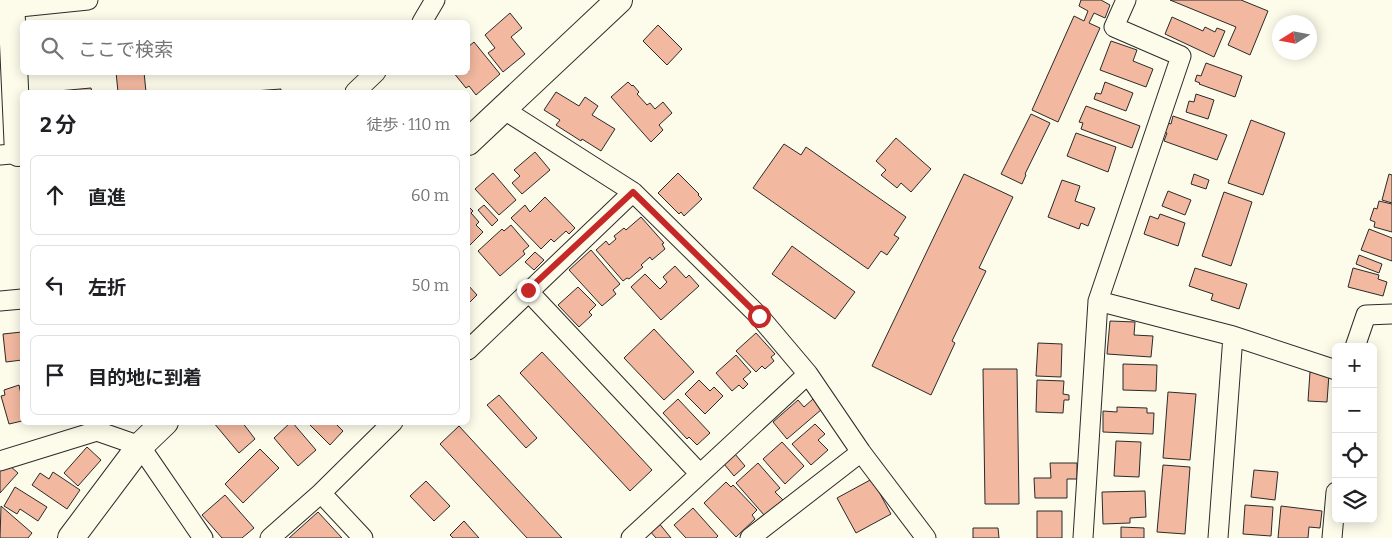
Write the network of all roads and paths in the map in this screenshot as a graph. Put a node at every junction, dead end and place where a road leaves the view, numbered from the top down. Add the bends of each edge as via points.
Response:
1 (88, 0) edge
2 (435, 0) edge
3 (619, 0) edge
4 (1126, 0) edge
5 (8, 5) edge
6 (423, 20) edge
7 (373, 75) edge
8 (356, 90) edge
9 (503, 109) junction
10 (470, 140) edge
11 (14, 154) edge
12 (633, 192) junction
13 (528, 290) junction
14 (20, 299) edge
15 (0, 301) edge
16 (1098, 301) junction
17 (1392, 314) edge
18 (1233, 336) junction
19 (1356, 343) edge
20 (470, 348) edge
21 (1332, 369) edge
22 (808, 374) junction
23 (162, 425) edge
24 (390, 425) edge
25 (140, 446) junction
26 (862, 452) junction
27 (0, 461) edge
28 (700, 474) junction
29 (321, 493) junction
30 (1333, 523) edge
31 (71, 538) edge
32 (203, 538) edge
33 (270, 538) edge
34 (363, 538) edge
35 (631, 538) edge
36 (750, 538) edge
37 (926, 538) edge
38 (1083, 538) edge
39 (1218, 538) edge
40 (1332, 538) edge

1 - 5 street
2 - 6 street
3 - 9 street
4 - 16 street via 1114,27 1181,56
5 - 11 street
7 - 8 street
9 - 10 street
9 - 12 street
12 - 13 street
12 - 22 street via 759,316
13 - 20 street
13 - 28 street
14 - 15 street
16 - 18 street
16 - 38 street
17 - 19 street via 1366,314
18 - 21 street
18 - 39 street
22 - 26 street
22 - 28 street
23 - 25 street
24 - 29 street
25 - 27 street via 97,431
25 - 31 street
25 - 32 street
26 - 36 street
26 - 37 street
28 - 35 street
29 - 33 street
29 - 34 street
30 - 40 street

